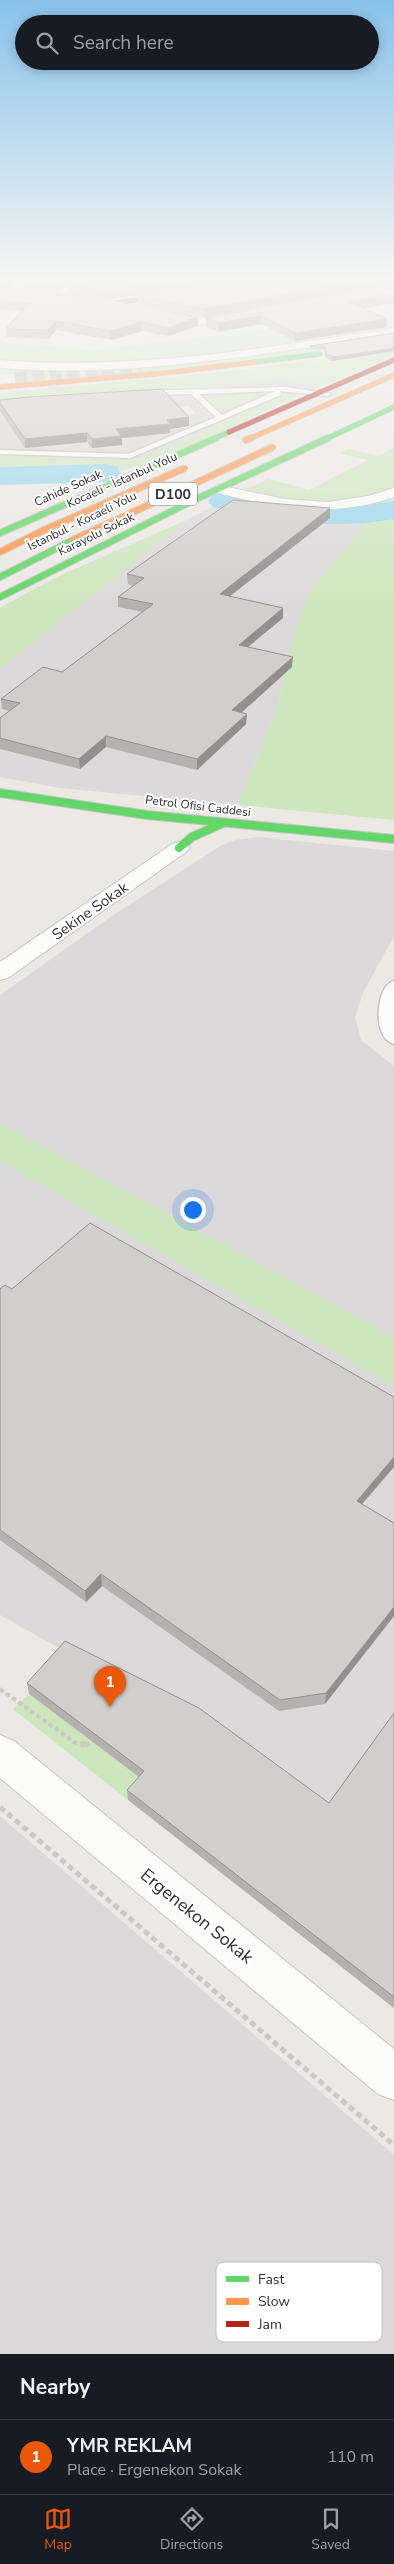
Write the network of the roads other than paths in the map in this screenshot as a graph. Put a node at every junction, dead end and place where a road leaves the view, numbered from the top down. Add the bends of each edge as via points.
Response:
1 (334, 388) edge
2 (337, 388) edge
3 (365, 388) edge
4 (286, 389) junction
5 (192, 392) junction
6 (135, 394) edge
7 (319, 395) junction
8 (394, 407) edge
9 (221, 418) junction
10 (241, 442) dead end
11 (277, 445) dead end
12 (0, 452) edge
13 (193, 464) dead end
14 (124, 484) junction
15 (218, 489) junction
16 (394, 492) edge
17 (183, 494) junction
18 (205, 495) junction
19 (167, 501) junction
20 (192, 501) junction
21 (177, 508) junction
22 (0, 533) edge
23 (0, 537) edge
24 (0, 552) edge
25 (0, 577) edge
26 (0, 596) edge
27 (0, 784) edge
28 (0, 793) edge
29 (135, 808) junction
30 (176, 818) junction
31 (221, 823) junction
32 (259, 823) junction
33 (394, 829) edge
34 (394, 839) edge
35 (179, 848) junction
36 (0, 973) edge
37 (394, 985) edge
38 (394, 1039) edge
39 (0, 1754) edge
40 (394, 2078) edge

1 - 7 main road, Cahide Sokak
2 - 7 main road, Cahide Sokak
3 - 10 main road
4 - 5 lane
4 - 7 lane
4 - 9 lane
5 - 6 lane
5 - 9 lane
7 - 14 main road, Cahide Sokak
7 - 14 main road, Cahide Sokak
8 - 15 main road, Karayolu Sokak
9 - 12 lane via 130,456
11 - 25 main road, İstanbul - Kocaeli Yolu / D100, bridge
13 - 24 main road, Kocaeli - İstanbul Yolu / D100, bridge
14 - 17 main road
14 - 19 main road
14 - 22 main road, Cahide Sokak
14 - 23 main road, Cahide Sokak
15 - 16 street via 275,501 328,507
15 - 18 main road, Karayolu Sokak
17 - 18 main road
17 - 20 main road
18 - 20 main road, Karayolu Sokak
19 - 20 main road
19 - 21 main road
20 - 21 main road, Karayolu Sokak
21 - 26 main road, Karayolu Sokak
27 - 29 main road, Petrol Ofisi Caddesi
28 - 29 main road, Petrol Ofisi Caddesi
29 - 30 main road, Petrol Ofisi Caddesi
29 - 32 main road, Petrol Ofisi Caddesi
29 - 35 main road via 179,832 184,838
30 - 31 main road, Petrol Ofisi Caddesi
30 - 35 main road via 188,828 188,836
31 - 32 main road
31 - 35 main road via 192,837
32 - 33 main road, Petrol Ofisi Caddesi
32 - 34 main road, Petrol Ofisi Caddesi
32 - 35 main road
35 - 36 street, Sekine Sokak
37 - 38 lane via 385,1016 385,1025
39 - 40 street, Ergenekon Sokak

